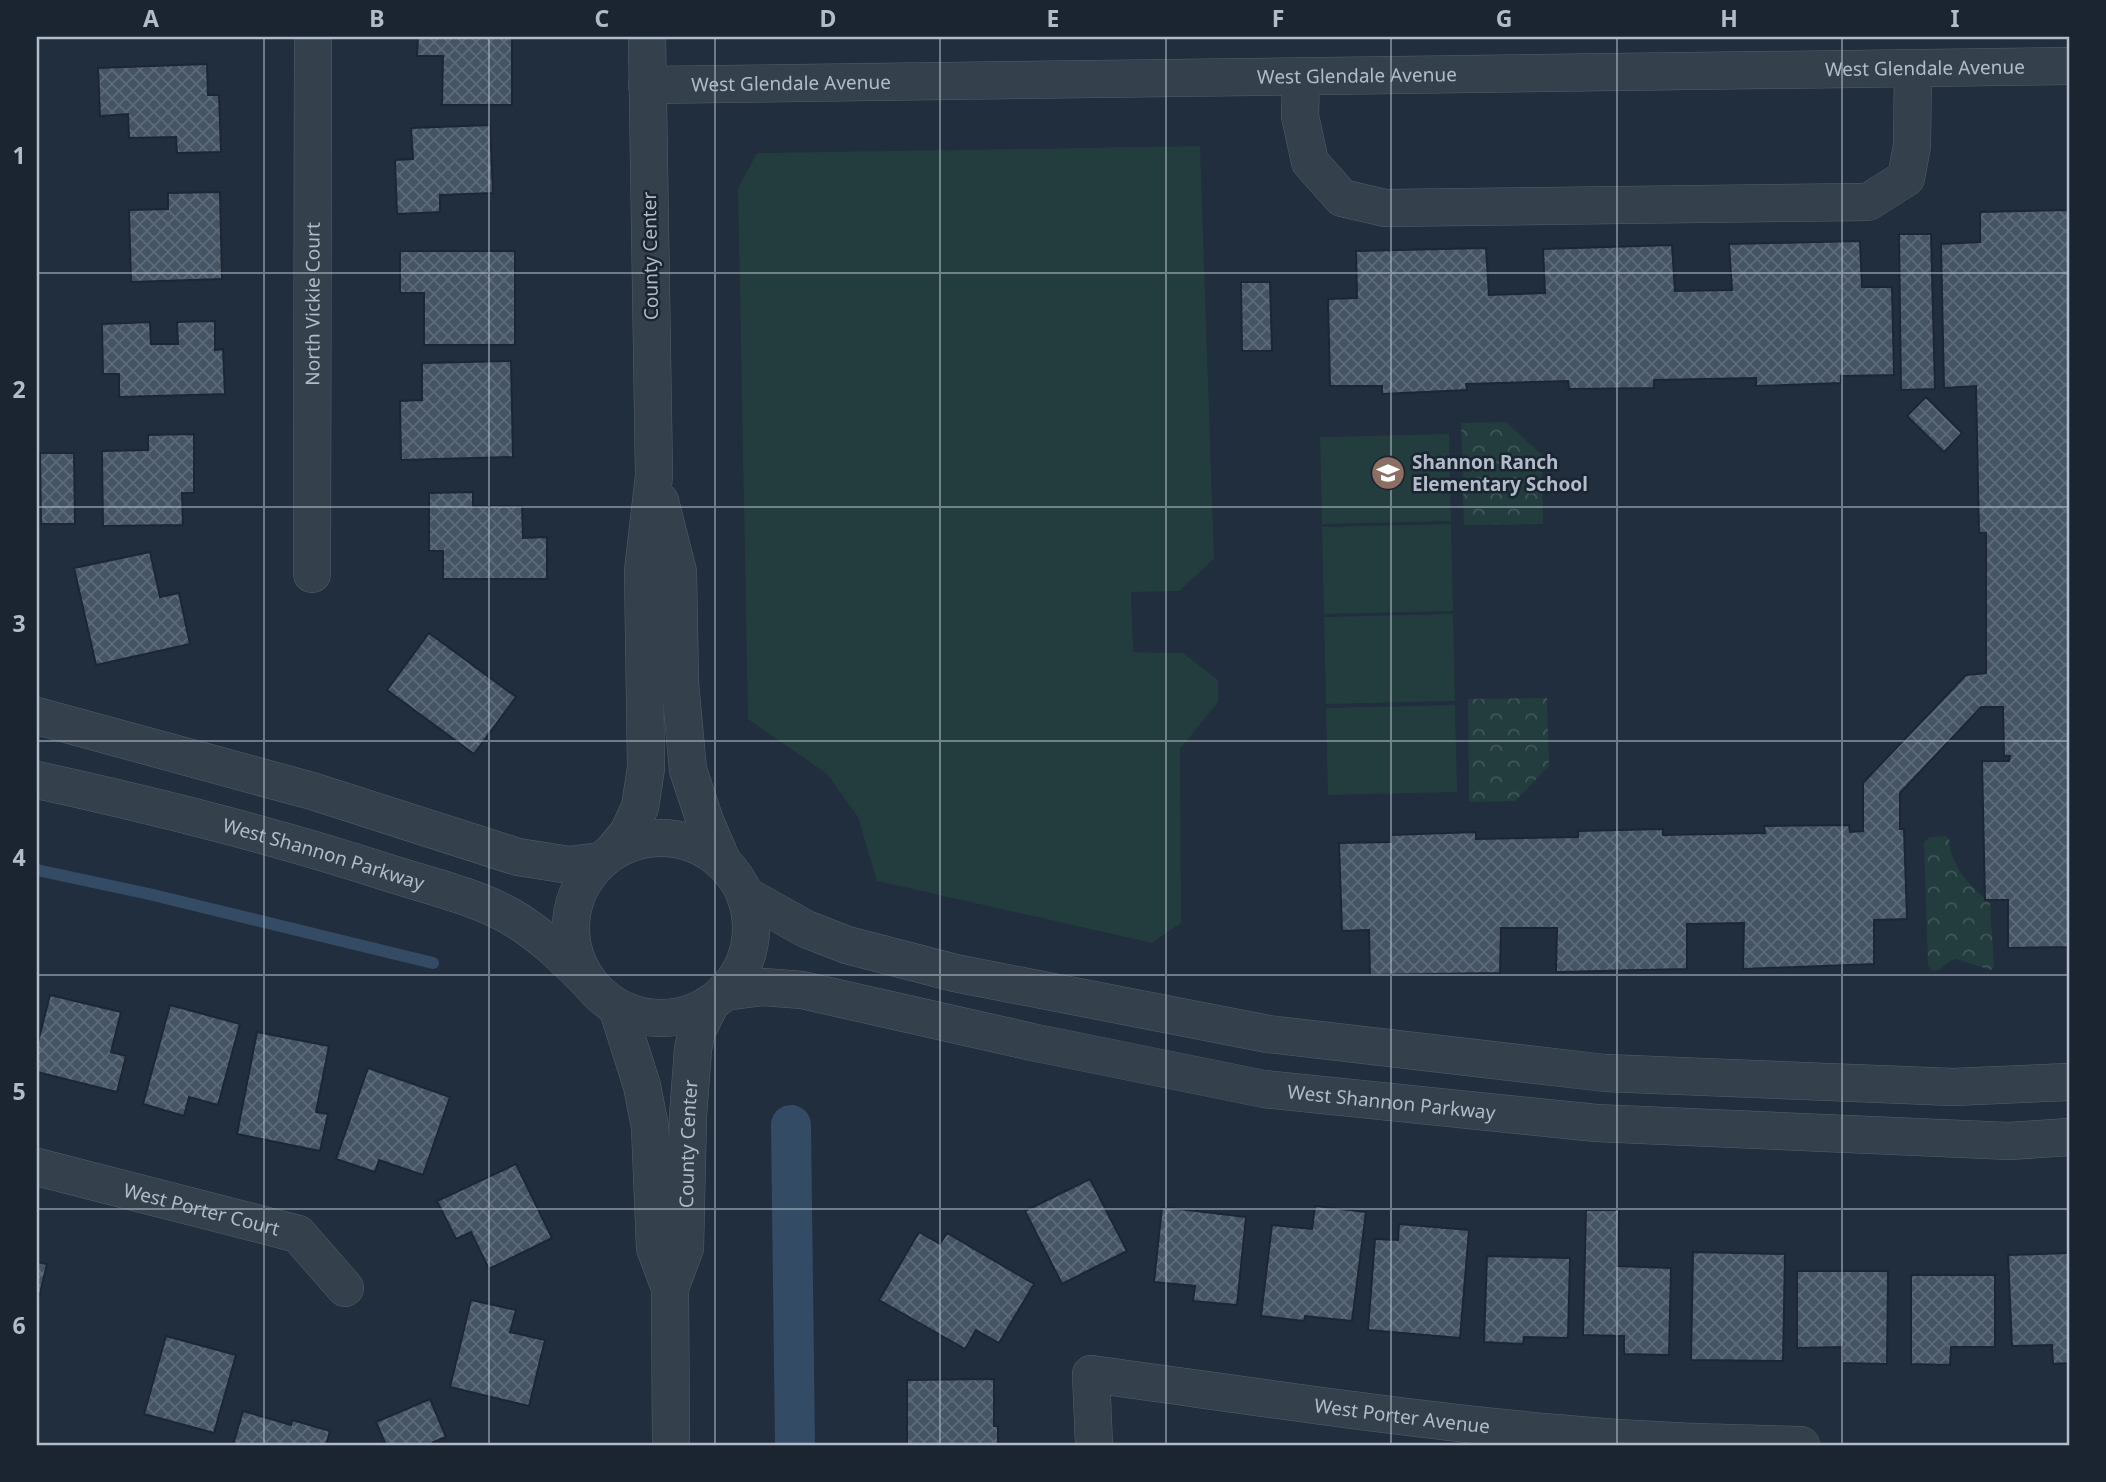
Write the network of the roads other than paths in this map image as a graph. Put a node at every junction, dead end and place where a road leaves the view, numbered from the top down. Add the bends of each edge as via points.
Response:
1 (313, 37) edge
2 (647, 37) edge
3 (2069, 66) edge
4 (1913, 68) junction
5 (1301, 77) junction
6 (647, 85) junction
7 (654, 476) junction
8 (312, 574) dead end
9 (37, 716) edge
10 (37, 780) edge
11 (607, 856) junction
12 (723, 863) junction
13 (745, 895) junction
14 (586, 979) junction
15 (718, 997) junction
16 (617, 1007) junction
17 (2069, 1082) edge
18 (2069, 1137) edge
19 (37, 1167) edge
20 (345, 1287) dead end
21 (670, 1287) junction
22 (671, 1445) edge
23 (1094, 1445) edge
24 (1801, 1445) edge

1 - 8 street, North Vickie Court
2 - 6 street, County Center
3 - 4 street, West Glendale Avenue
4 - 5 street, West Glendale Avenue
4 - 5 street via 1912,146 1906,178 1868,202 1385,208 1352,201 1342,198 1310,162 1300,116
5 - 6 street, West Glendale Avenue
6 - 7 street, County Center
7 - 11 street, County Center via 643,570 644,789 635,821
7 - 12 street, County Center via 678,572 680,683 688,770
9 - 11 street via 312,791 518,857 584,864
10 - 14 street, West Shannon Parkway via 302,845 472,900 526,926
11 - 12 street via 637,840 662,837 695,844
11 - 14 street via 583,881 571,914 572,948
12 - 13 street
13 - 15 street via 750,942 741,969
13 - 17 street via 806,929 847,945 956,972 1268,1034 1605,1073 1953,1087
14 - 16 street
15 - 16 street via 683,1015 660,1018
15 - 18 street, West Shannon Parkway via 763,987 802,990 1265,1089 1596,1123 2010,1141
15 - 21 street, County Center via 703,1017 693,1049 685,1248
16 - 21 street, County Center via 650,1127 655,1248
19 - 20 street, West Porter Court via 298,1234
21 - 22 street, County Center
23 - 24 street, West Porter Avenue via 1091,1374 1399,1417 1558,1433

